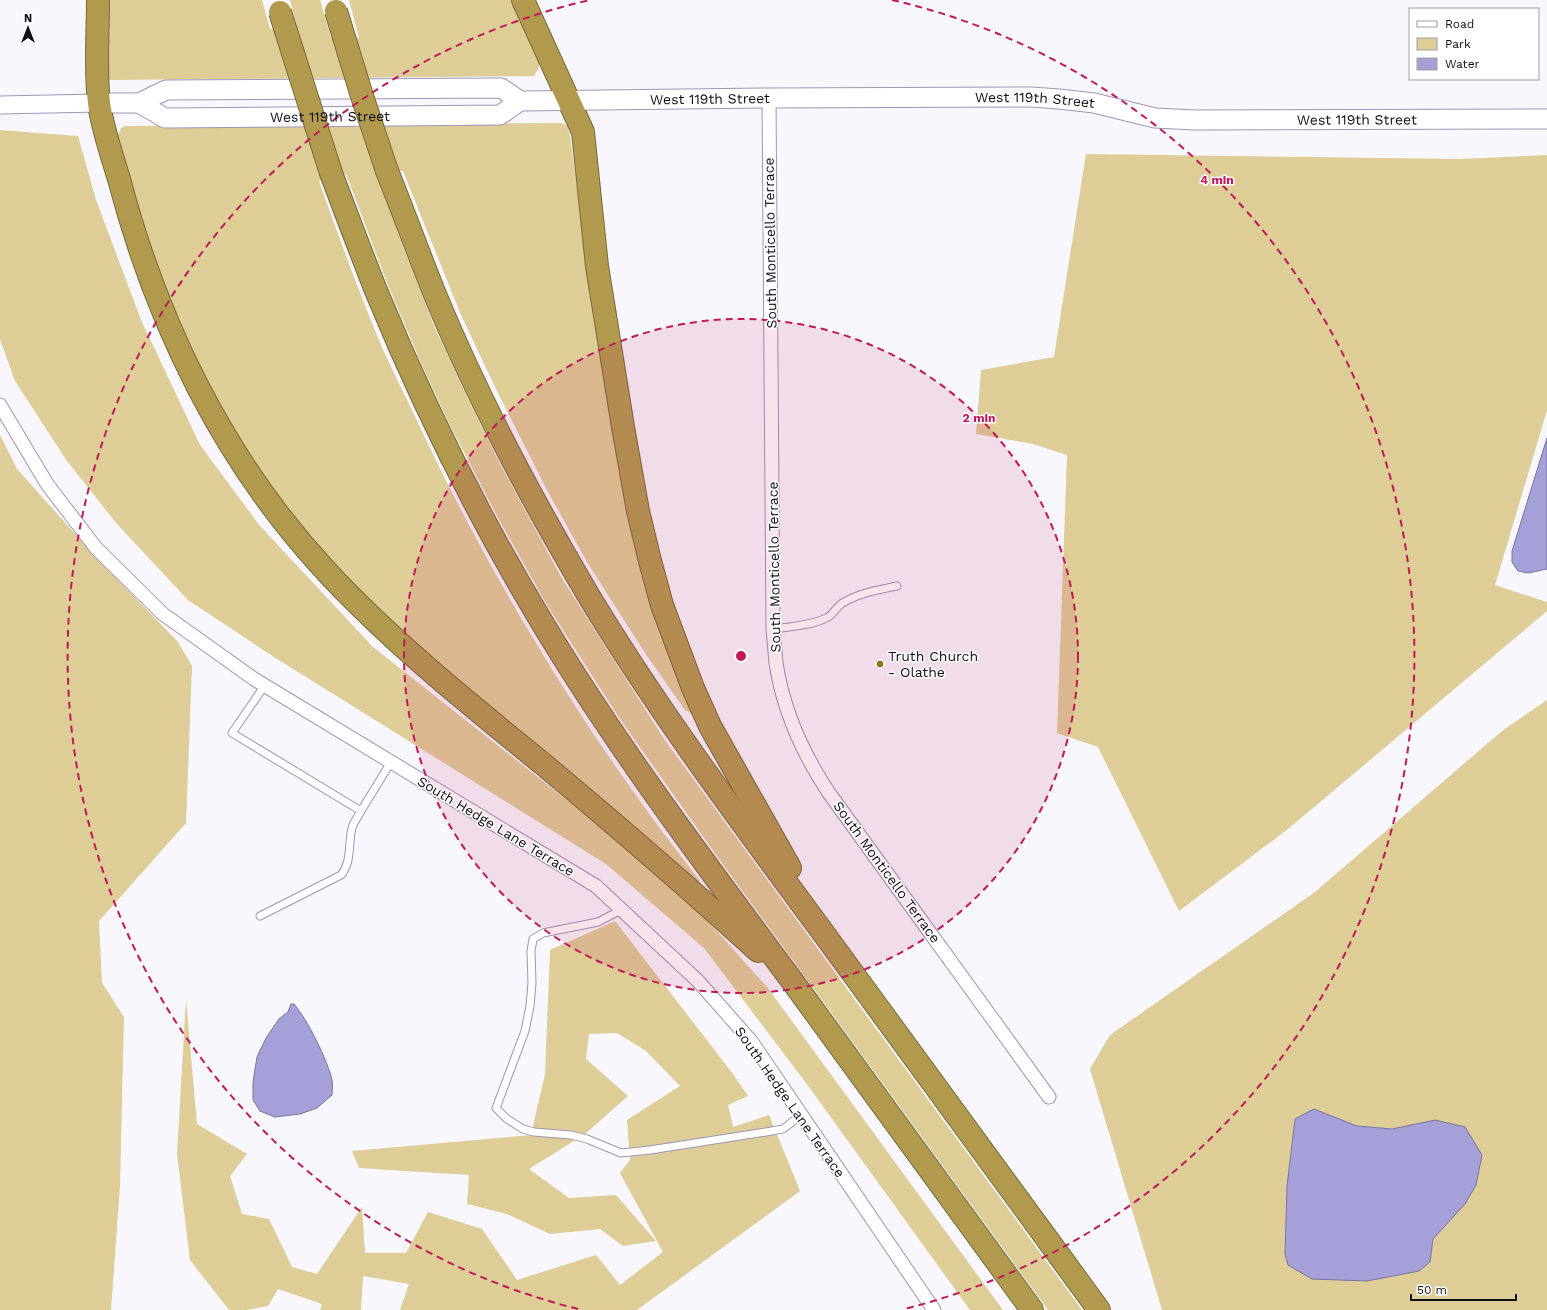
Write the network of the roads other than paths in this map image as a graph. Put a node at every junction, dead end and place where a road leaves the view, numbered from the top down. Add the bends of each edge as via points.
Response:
1 (98, 0) edge
2 (523, 0) edge
3 (334, 5) edge
4 (278, 6) edge
5 (769, 98) junction
6 (568, 100) junction
7 (520, 101) junction
8 (99, 103) junction
9 (139, 103) junction
10 (0, 105) edge
11 (1547, 119) edge
12 (0, 405) edge
13 (897, 586) dead end
14 (773, 629) junction
15 (265, 685) junction
16 (391, 762) junction
17 (361, 811) junction
18 (621, 910) junction
19 (260, 916) dead end
20 (838, 952) junction
21 (793, 983) junction
22 (1049, 1096) dead end
23 (801, 1115) junction
24 (934, 1310) edge
25 (1032, 1310) edge
26 (1099, 1310) edge

1 - 8 highway
2 - 6 highway
3 - 20 highway, bridge via 387,171 437,299 507,448 580,581 634,668 683,741
4 - 21 highway, bridge via 331,173 377,292 458,470 544,625 613,732
5 - 6 main road, West 119th Street
5 - 11 main road, West 119th Street via 1059,99 1094,103 1155,118 1195,120
5 - 14 street, South Monticello Terrace
6 - 7 main road, West 119th Street
6 - 20 highway via 583,132 597,266 623,427 638,511 662,605 710,726
7 - 9 main road, West 119th Street via 501,88 493,88 166,90
7 - 9 main road, West 119th Street via 500,116 173,118 165,118
8 - 9 main road, West 119th Street
8 - 10 street, West 119th Street
8 - 21 highway via 137,242 171,332 217,424 284,521 325,569 402,646 686,886
12 - 15 street, South Hedge Lane Terrace via 47,484 96,548 163,614
13 - 14 lane via 858,596 841,604 828,617 804,625
14 - 22 street, South Monticello Terrace via 776,663 784,697 802,748 814,770
15 - 16 street, South Hedge Lane Terrace
15 - 17 lane via 232,733
16 - 17 lane
16 - 18 street, South Hedge Lane Terrace via 596,886
17 - 19 lane via 352,827 348,862 341,875
18 - 23 street, South Hedge Lane Terrace via 698,981 746,1036
18 - 23 lane via 598,922 543,933 533,939 532,983 525,1031 496,1108 523,1130 572,1135 621,1153 783,1129
20 - 26 highway
21 - 25 highway
23 - 24 street, South Hedge Lane Terrace

